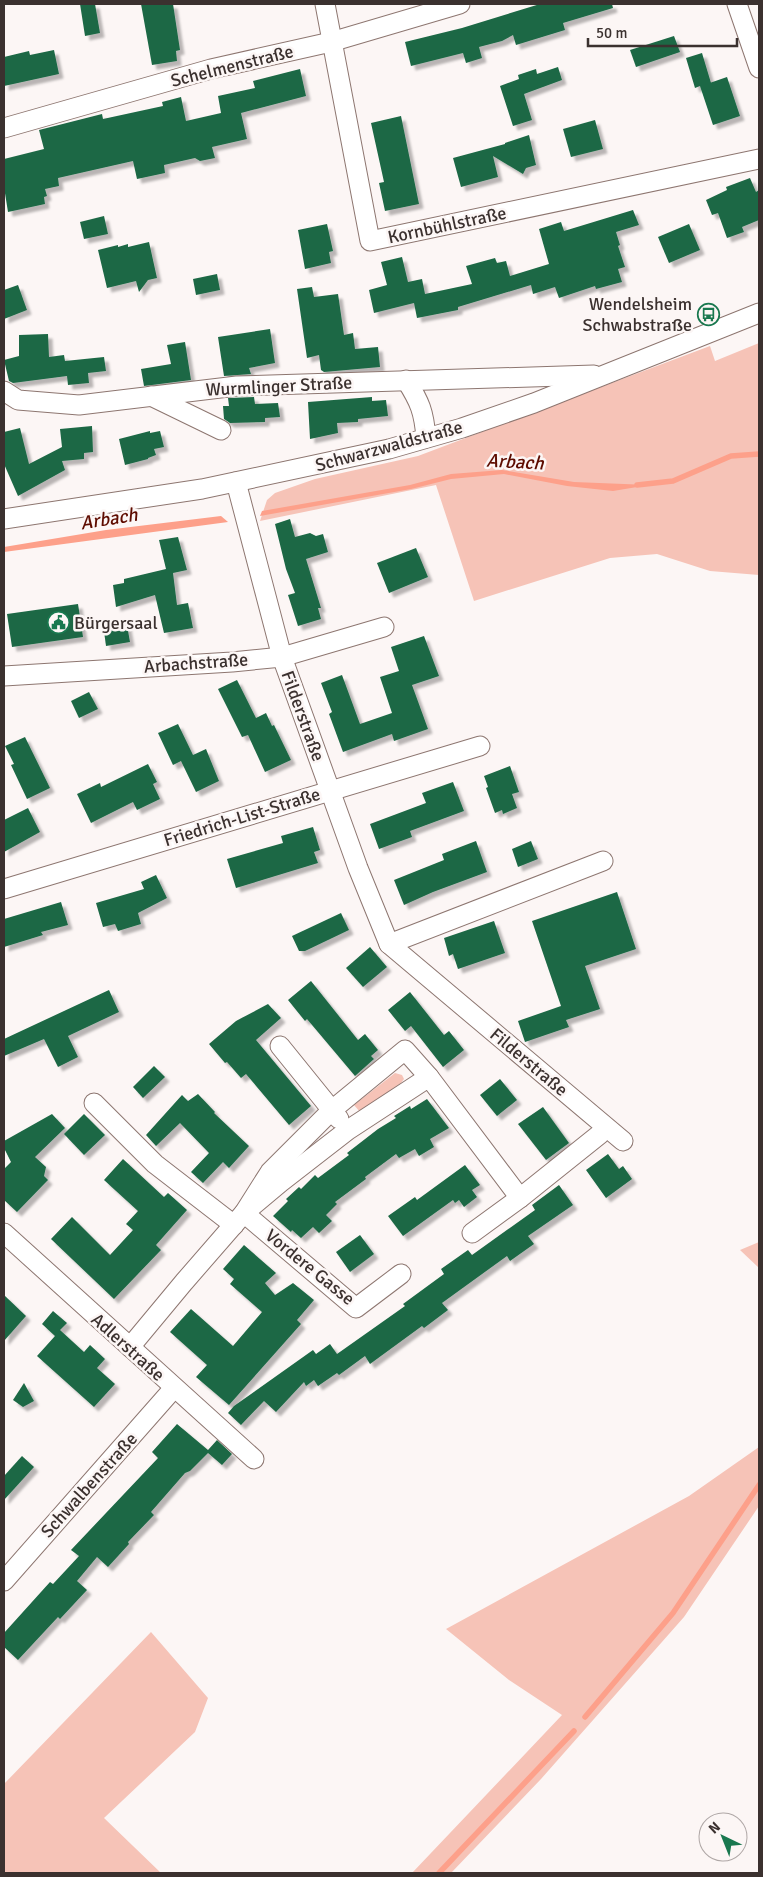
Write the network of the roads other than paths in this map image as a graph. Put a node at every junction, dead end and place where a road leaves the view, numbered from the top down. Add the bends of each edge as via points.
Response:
1 (325, 4) edge
2 (460, 4) edge
3 (737, 4) edge
4 (331, 42) junction
5 (759, 68) edge
6 (4, 128) edge
7 (759, 159) edge
8 (758, 313) edge
9 (608, 374) junction
10 (406, 380) junction
11 (4, 391) edge
12 (151, 396) junction
13 (221, 430) dead end
14 (426, 438) junction
15 (236, 482) junction
16 (4, 520) edge
17 (384, 627) dead end
18 (282, 657) junction
19 (4, 676) edge
20 (480, 746) dead end
21 (330, 791) junction
22 (603, 861) dead end
23 (4, 889) edge
24 (389, 944) junction
25 (280, 1046) dead end
26 (429, 1077) junction
27 (94, 1103) dead end
28 (332, 1110) junction
29 (348, 1130) junction
30 (600, 1134) dead end
31 (623, 1141) dead end
32 (520, 1198) junction
33 (239, 1219) junction
34 (4, 1233) edge
35 (472, 1233) dead end
36 (401, 1274) dead end
37 (130, 1348) junction
38 (174, 1388) junction
39 (254, 1459) dead end
40 (4, 1581) edge

1 - 4 street, Kornbühlstraße
2 - 4 street, Schelmenstraße
3 - 5 street
4 - 6 street, Schelmenstraße via 211,69
4 - 7 street, Kornbühlstraße via 370,241
8 - 9 street, Schwarzwaldstraße
9 - 10 street, Wurmlinger Straße
9 - 14 street, Schwarzwaldstraße via 534,403
10 - 12 street, Wurmlinger Straße via 237,386
10 - 14 street via 420,402
11 - 12 street, Wurmlinger Straße via 18,400 79,405
12 - 13 street, Wurmlinger Straße
14 - 15 street, Schwarzwaldstraße
15 - 16 street, Schwarzwaldstraße
15 - 18 street, Filderstraße
17 - 18 street, Arbachstraße
18 - 19 street, Arbachstraße
18 - 21 street, Filderstraße
20 - 21 street, Friedrich-List-Straße
21 - 23 street, Friedrich-List-Straße
21 - 24 street, Filderstraße
22 - 24 street
24 - 31 street, Filderstraße
25 - 28 street
26 - 28 street via 405,1050
26 - 29 street
26 - 32 street
27 - 33 street, Vordere Gasse via 155,1164
28 - 29 street
28 - 33 street via 270,1172
29 - 33 street
30 - 32 street
32 - 35 street
33 - 36 street, Vordere Gasse via 356,1308
33 - 37 street
34 - 37 street, Adlerstraße
37 - 38 street, Adlerstraße
38 - 39 street, Adlerstraße
38 - 40 street, Schwalbenstraße

